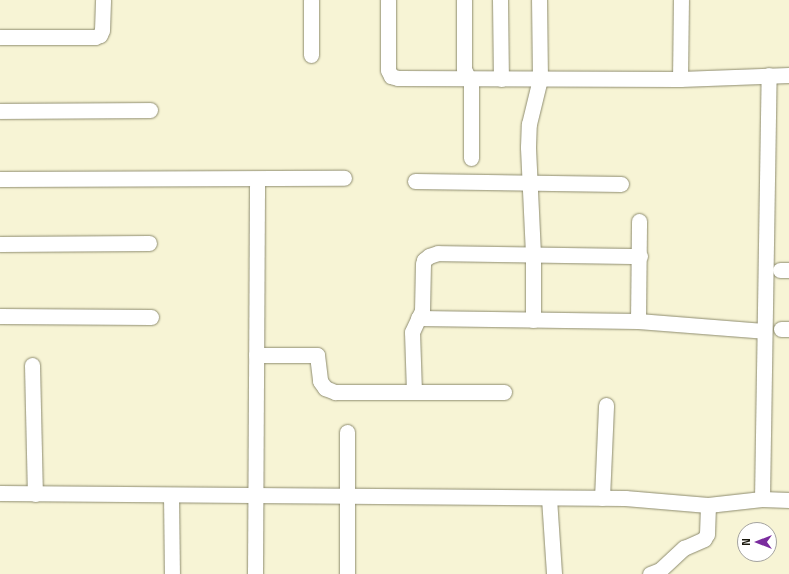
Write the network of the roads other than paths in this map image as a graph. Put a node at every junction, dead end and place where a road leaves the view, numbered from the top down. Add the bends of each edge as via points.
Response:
1 (103, 0) edge
2 (311, 0) edge
3 (388, 0) edge
4 (464, 0) edge
5 (500, 0) edge
6 (539, 0) edge
7 (681, 0) edge
8 (0, 37) edge
9 (311, 55) dead end
10 (770, 75) junction
11 (789, 75) edge
12 (469, 79) junction
13 (501, 79) junction
14 (540, 79) junction
15 (680, 79) junction
16 (150, 110) dead end
17 (0, 111) edge
18 (471, 158) dead end
19 (344, 178) dead end
20 (0, 179) edge
21 (258, 179) junction
22 (415, 181) dead end
23 (529, 182) junction
24 (620, 184) dead end
25 (639, 221) dead end
26 (149, 243) dead end
27 (0, 244) edge
28 (533, 254) junction
29 (640, 256) junction
30 (0, 316) edge
31 (151, 317) dead end
32 (418, 318) junction
33 (533, 320) junction
34 (638, 321) junction
35 (764, 331) junction
36 (256, 355) junction
37 (32, 365) dead end
38 (414, 392) junction
39 (504, 392) dead end
40 (606, 405) dead end
41 (347, 432) dead end
42 (0, 493) edge
43 (35, 494) junction
44 (171, 495) junction
45 (255, 495) junction
46 (347, 496) junction
47 (549, 498) junction
48 (602, 498) junction
49 (762, 499) junction
50 (789, 500) edge
51 (708, 504) junction
52 (172, 574) edge
53 (255, 574) edge
54 (347, 574) edge
55 (554, 574) edge
56 (650, 574) edge

1 - 8 street via 102,30 100,35 95,37
2 - 9 street
3 - 12 street via 388,70 391,76
4 - 12 street via 464,69
5 - 13 street
6 - 14 street
7 - 15 street
10 - 11 street
10 - 15 street
10 - 35 street
12 - 13 street
12 - 18 street
13 - 14 street
14 - 15 street
14 - 23 street via 529,124
16 - 17 street
19 - 21 street
20 - 21 street
21 - 36 street
22 - 23 street
23 - 24 street
23 - 28 street
25 - 29 street
26 - 27 street
28 - 29 street
28 - 32 street via 438,253 429,256 424,260 422,311
28 - 33 street
29 - 34 street
30 - 31 street
32 - 33 street
32 - 38 street via 412,332
33 - 34 street
34 - 35 street
35 - 49 street
36 - 38 street via 317,355 320,381 325,388 334,392
36 - 45 street
37 - 43 street
38 - 39 street
40 - 48 street
41 - 46 street
42 - 43 street
43 - 44 street
44 - 45 street
44 - 52 street
45 - 46 street
45 - 53 street
46 - 47 street
46 - 54 street
47 - 48 street
47 - 55 street
48 - 51 street
49 - 50 street
49 - 51 street
51 - 56 street via 707,534 704,539 684,548 660,570

